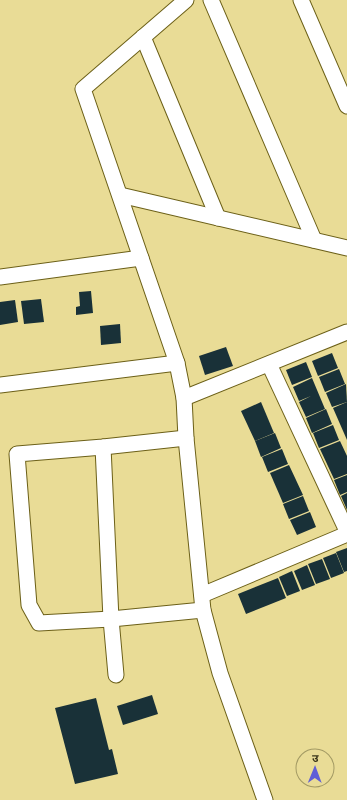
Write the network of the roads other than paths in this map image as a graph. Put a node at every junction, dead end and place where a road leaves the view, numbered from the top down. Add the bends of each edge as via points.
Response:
1 (186, 0) edge
2 (210, 0) edge
3 (301, 0) edge
4 (143, 37) junction
5 (344, 89) edge
6 (347, 106) edge
7 (120, 195) junction
8 (218, 218) junction
9 (314, 240) junction
10 (347, 248) edge
11 (141, 258) junction
12 (0, 277) edge
13 (347, 333) edge
14 (177, 363) junction
15 (269, 364) junction
16 (0, 385) edge
17 (184, 398) junction
18 (186, 438) junction
19 (103, 447) junction
20 (347, 533) edge
21 (203, 602) junction
22 (111, 619) junction
23 (116, 674) dead end
24 (265, 800) edge

1 - 4 street
2 - 9 street
3 - 5 street
4 - 7 street via 83,89
4 - 8 street
5 - 6 street
7 - 8 street
7 - 11 street
8 - 9 street
9 - 10 street
11 - 12 street
11 - 14 street
13 - 15 street
14 - 16 street
14 - 17 street
15 - 17 street
15 - 20 street
17 - 18 street
18 - 19 street
18 - 21 street
19 - 22 street
19 - 22 street via 17,454 29,605 39,623
20 - 21 street
21 - 22 street
21 - 24 street via 220,672
22 - 23 street

